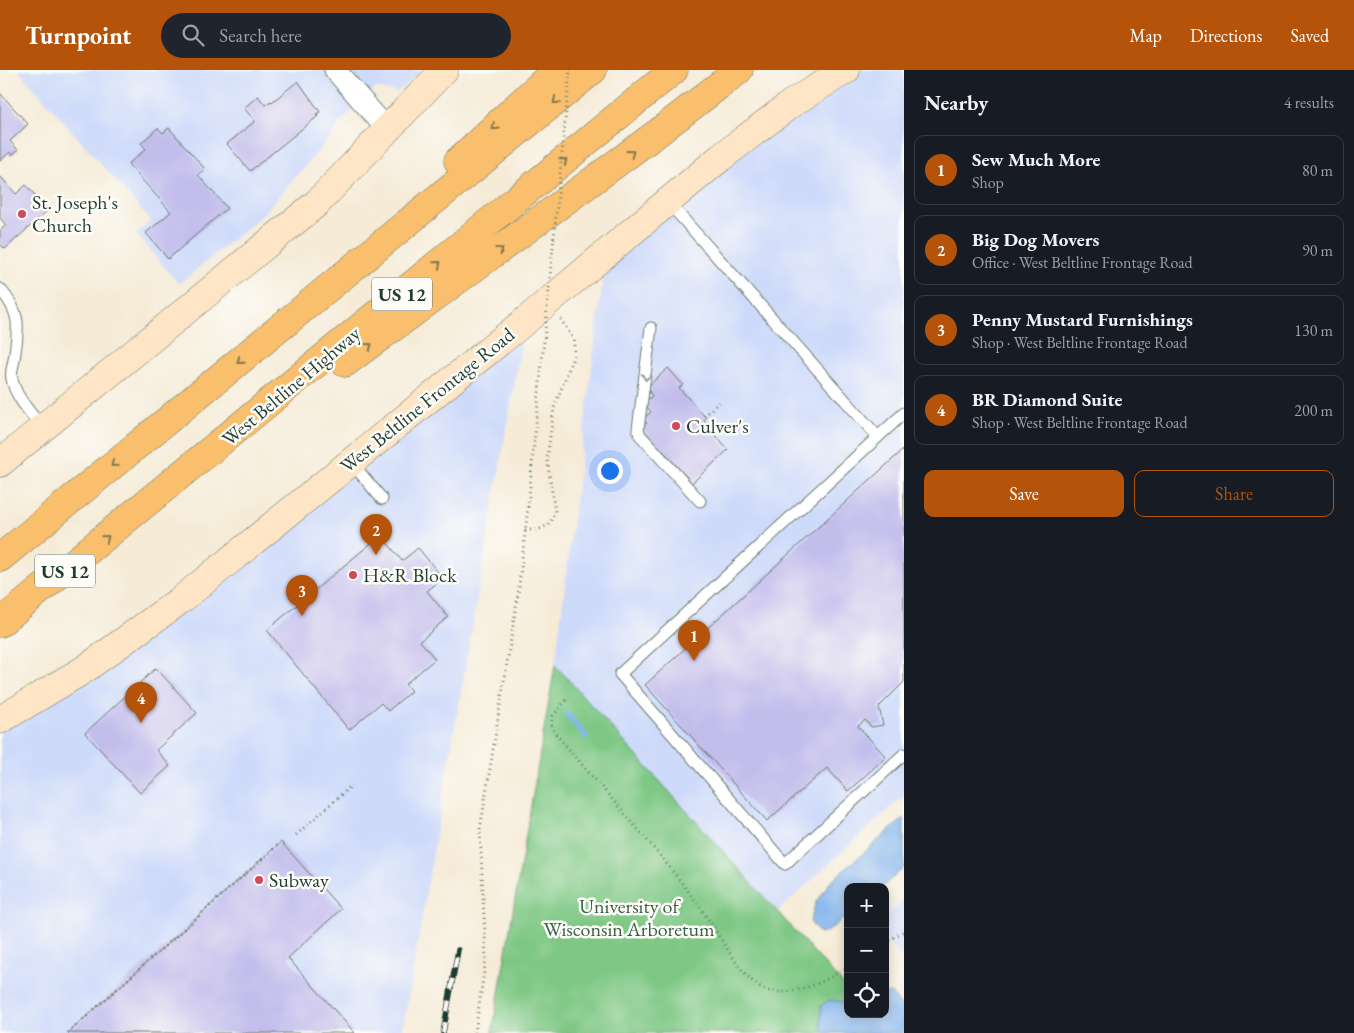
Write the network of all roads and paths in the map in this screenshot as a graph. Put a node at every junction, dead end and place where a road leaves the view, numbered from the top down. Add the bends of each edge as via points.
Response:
1 (335, 70) edge
2 (444, 70) edge
3 (556, 70) edge
4 (570, 70) edge
5 (593, 70) edge
6 (674, 70) edge
7 (739, 70) edge
8 (846, 70) edge
9 (386, 128) junction
10 (667, 201) junction
11 (0, 289) edge
12 (553, 298) junction
13 (650, 328) dead end
14 (277, 330) junction
15 (6, 380) edge
16 (719, 402) dead end
17 (904, 413) edge
18 (704, 416) dead end
19 (42, 428) junction
20 (878, 437) junction
21 (1, 459) edge
22 (350, 461) junction
23 (382, 499) dead end
24 (700, 501) dead end
25 (131, 518) junction
26 (525, 530) junction
27 (0, 558) edge
28 (0, 623) edge
29 (566, 700) dead end
30 (0, 720) edge
31 (904, 754) edge
32 (352, 785) dead end
33 (296, 835) dead end
34 (278, 845) dead end
35 (904, 931) edge
36 (889, 940) edge
37 (844, 969) edge
38 (68, 1033) edge
39 (475, 1033) edge

1 - 9 street
2 - 9 street
3 -> 14 highway
4 - 26 path, bridge
5 -> 14 highway, US 12
25 -> 6 highway, West Beltline Highway / US 12
25 -> 7 highway via 408,318
8 - 10 street, West Beltline Frontage Road via 792,103
9 - 19 street via 317,202
10 - 12 street, West Beltline Frontage Road
10 - 20 lane
11 - 15 lane via 13,307 19,332
12 - 22 street, West Beltline Frontage Road
12 - 26 path via 560,319 574,340 574,355 554,408 547,459 555,512 549,525
13 -> 24 lane via 638,429
14 -> 27 highway, US 12
15 - 19 lane
16 - 18 path
17 - 20 lane
19 - 21 street
20 - 31 lane via 620,674 785,864
22 - 23 lane
22 - 30 street, West Beltline Frontage Road via 150,624 85,669
28 -> 25 highway, West Beltline Highway / US 12
26 - 39 path via 518,594 480,830 486,958
29 - 37 path via 553,716 551,724 555,733 666,862 747,974 765,990 787,992 816,984
32 - 33 path
34 - 38 path
35 - 36 path

